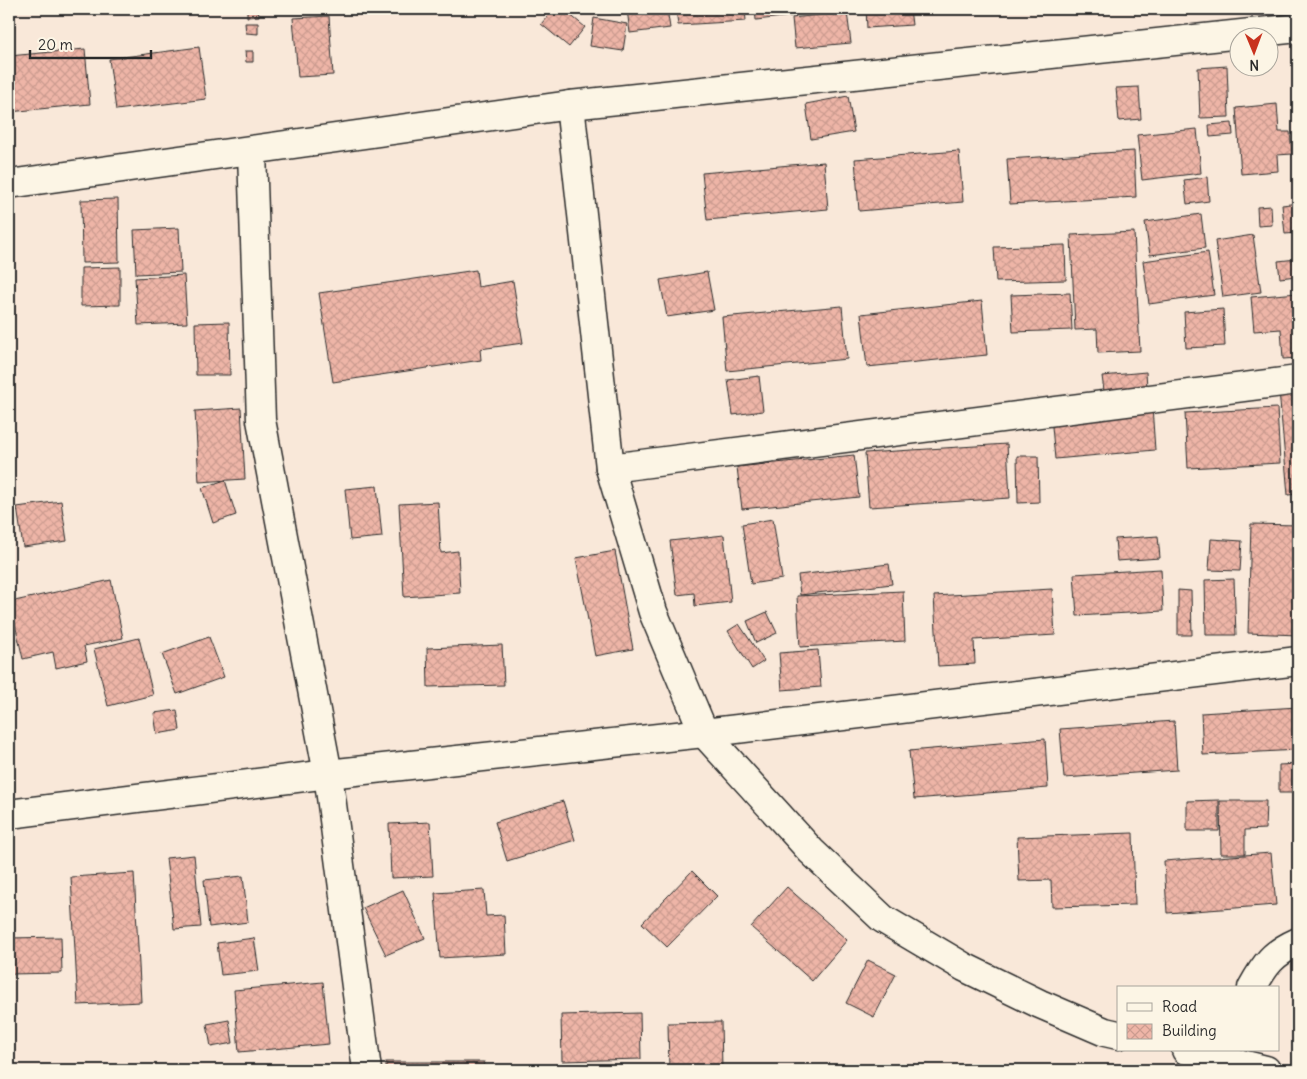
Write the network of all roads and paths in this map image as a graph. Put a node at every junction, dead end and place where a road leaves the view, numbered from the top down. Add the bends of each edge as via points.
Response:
1 (1298, 28) edge
2 (570, 105) junction
3 (252, 152) junction
4 (9, 184) edge
5 (1298, 380) edge
6 (610, 468) junction
7 (1298, 662) edge
8 (704, 733) junction
9 (328, 774) junction
10 (9, 814) edge
11 (1298, 942) edge
12 (1253, 986) edge
13 (1117, 1035) edge
14 (1213, 1053) edge
15 (367, 1070) edge
16 (1266, 1070) edge

1 - 2 street
2 - 3 street
2 - 6 street
3 - 4 street
3 - 9 street via 261,420
5 - 6 street
6 - 8 street via 653,612
7 - 8 street
8 - 9 street
8 - 13 street via 811,851 883,919 964,966 1040,1004
9 - 10 street
9 - 15 street
11 - 12 street via 1268,961
14 - 16 street

